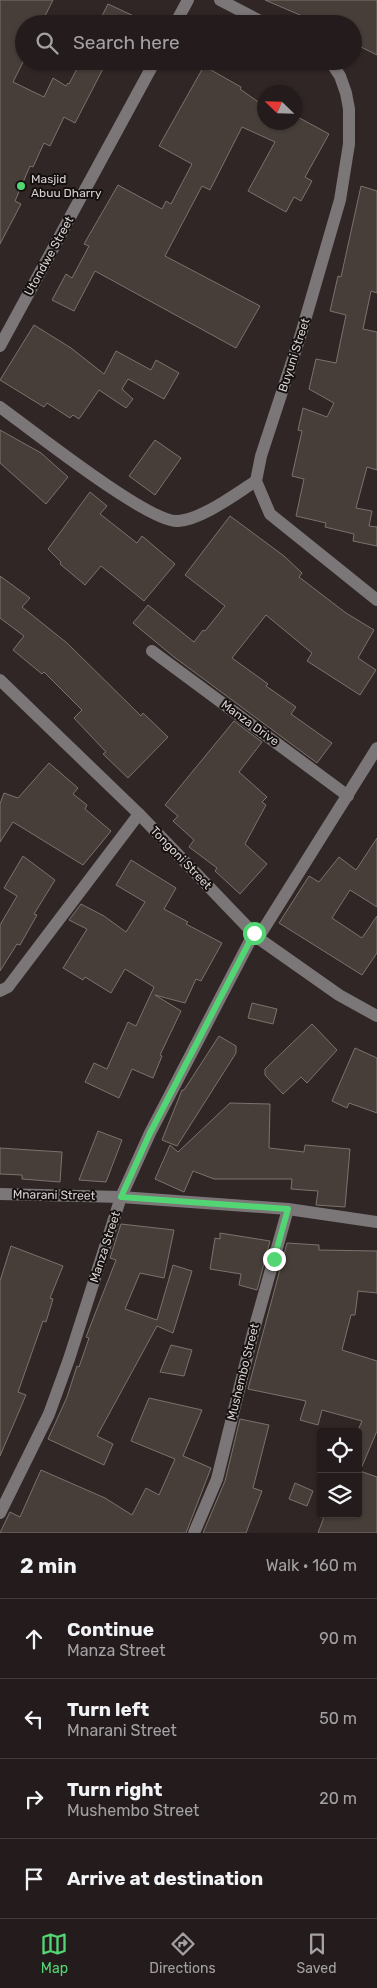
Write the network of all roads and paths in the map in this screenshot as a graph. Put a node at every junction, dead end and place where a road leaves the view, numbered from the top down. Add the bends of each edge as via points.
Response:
1 (188, 0) edge
2 (220, 0) edge
3 (180, 15) edge
4 (249, 15) edge
5 (150, 70) edge
6 (336, 70) edge
7 (0, 346) edge
8 (0, 407) edge
9 (256, 481) junction
10 (377, 600) edge
11 (152, 651) dead end
12 (0, 680) edge
13 (377, 748) edge
14 (348, 796) junction
15 (139, 814) junction
16 (256, 936) junction
17 (0, 991) edge
18 (377, 1016) edge
19 (0, 1194) edge
20 (121, 1197) junction
21 (288, 1209) junction
22 (377, 1222) edge
23 (0, 1513) edge
24 (194, 1533) edge

1 - 3 street
2 - 4 street
5 - 7 street, Utondwe Street
6 - 9 street, Buyuni Street via 349,109 349,144 340,200
8 - 9 street via 132,502 165,519 178,521 201,514
9 - 10 street via 270,514
11 - 14 street, Manza Drive
12 - 15 street, Tongoni Street
13 - 14 street, Manza Street
14 - 16 street, Manza Street
15 - 16 street, Tongoni Street
15 - 17 street via 8,987
16 - 18 street, Tongoni Street via 339,995
16 - 20 street, Manza Street via 150,1133
19 - 20 street, Mnarani Street
20 - 21 street, Mnarani Street
20 - 23 street, Manza Street via 52,1405
21 - 22 street, Mnarani Street
21 - 24 street, Mushembo Street via 217,1478

